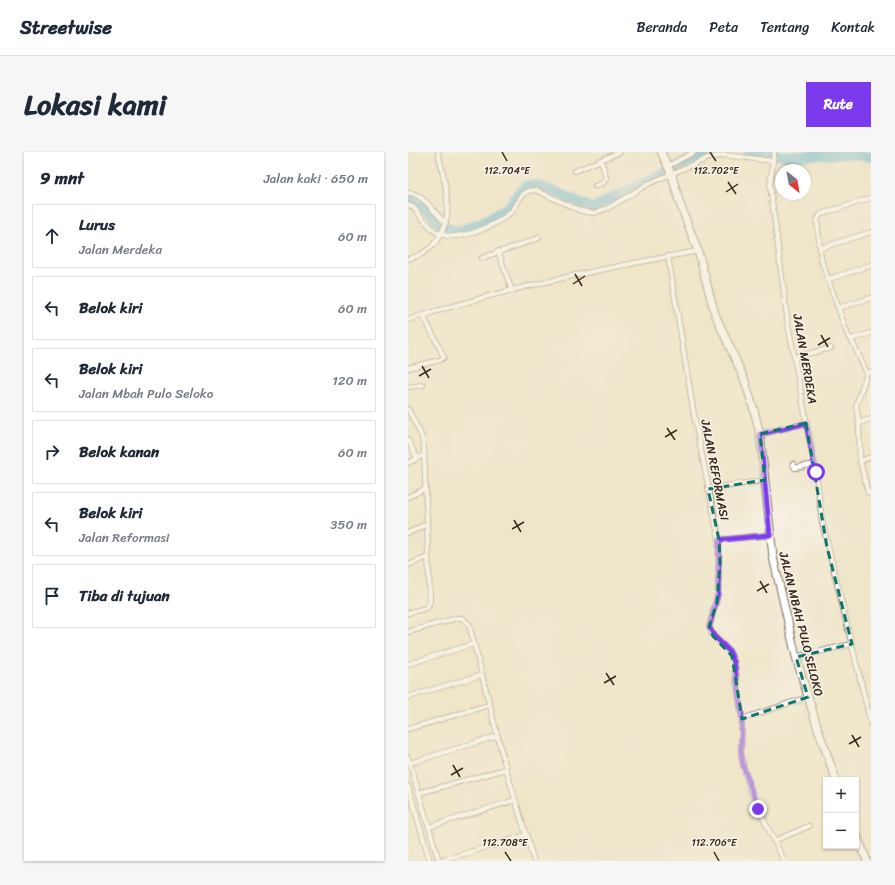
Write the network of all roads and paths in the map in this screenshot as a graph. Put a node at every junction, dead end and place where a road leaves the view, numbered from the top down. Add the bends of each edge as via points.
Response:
1 (439, 152) edge
2 (620, 152) edge
3 (660, 152) edge
4 (694, 152) edge
5 (774, 152) edge
6 (601, 160) junction
7 (772, 160) junction
8 (670, 170) junction
9 (575, 171) dead end
10 (595, 186) dead end
11 (408, 193) edge
12 (871, 198) edge
13 (408, 205) edge
14 (446, 224) junction
15 (871, 232) edge
16 (441, 233) junction
17 (539, 238) dead end
18 (821, 248) junction
19 (498, 251) junction
20 (698, 251) junction
21 (668, 256) junction
22 (482, 258) dead end
23 (408, 259) edge
24 (871, 265) edge
25 (828, 279) junction
26 (512, 291) junction
27 (871, 298) edge
28 (838, 308) junction
29 (423, 315) junction
30 (408, 320) edge
31 (871, 333) edge
32 (851, 339) junction
33 (831, 348) dead end
34 (795, 357) junction
35 (408, 368) edge
36 (869, 372) edge
37 (871, 380) edge
38 (864, 382) junction
39 (423, 385) dead end
40 (408, 387) edge
41 (408, 408) edge
42 (871, 419) edge
43 (806, 423) junction
44 (859, 423) junction
45 (760, 434) junction
46 (408, 440) edge
47 (424, 455) junction
48 (871, 457) edge
49 (417, 458) junction
50 (860, 461) junction
51 (408, 463) edge
52 (793, 464) dead end
53 (815, 464) junction
54 (765, 480) junction
55 (426, 488) junction
56 (708, 489) junction
57 (871, 494) edge
58 (408, 497) edge
59 (427, 524) junction
60 (408, 533) edge
61 (770, 535) junction
62 (719, 540) junction
63 (428, 556) junction
64 (408, 565) edge
65 (408, 613) edge
66 (408, 632) edge
67 (473, 644) junction
68 (852, 644) junction
69 (796, 657) junction
70 (408, 664) edge
71 (481, 675) junction
72 (408, 697) edge
73 (808, 698) junction
74 (489, 705) junction
75 (742, 719) junction
76 (871, 724) edge
77 (408, 729) edge
78 (497, 736) junction
79 (408, 757) edge
80 (410, 763) junction
81 (506, 769) junction
82 (835, 777) edge
83 (408, 786) edge
84 (418, 793) junction
85 (515, 800) junction
86 (424, 810) junction
87 (416, 813) junction
88 (809, 826) dead end
89 (429, 827) junction
90 (527, 836) junction
91 (774, 841) junction
92 (859, 841) edge
93 (430, 861) edge
94 (440, 861) edge
95 (534, 861) edge
96 (784, 861) edge
97 (867, 861) edge

1 - 14 street via 448,205
2 - 6 street
3 - 8 street, JALAN MBAH PULO SELOKO
4 - 8 street
5 - 7 street, JALAN MERDEKA
6 - 9 street
6 - 10 street via 606,178 603,183
7 - 8 street via 714,156
7 - 34 street, JALAN MERDEKA via 770,185 775,231
8 - 16 street via 608,208 594,213 581,211 531,190 521,196 511,212 479,230 461,236
8 - 20 street, JALAN MBAH PULO SELOKO
11 - 14 street via 416,194
12 - 18 street via 818,216
13 - 16 street via 413,207 434,230
14 - 16 street
15 - 18 street
16 - 23 street via 424,253
17 - 19 street
18 - 25 street via 821,259
19 - 22 street
19 - 26 street
20 - 21 street
20 - 45 street, JALAN MBAH PULO SELOKO via 715,314 746,381
21 - 26 street
21 - 56 street, JALAN REFORMASI
24 - 25 street
25 - 28 street
26 - 29 street
27 - 28 street
28 - 32 street
29 - 30 street
29 - 35 street via 444,356 440,360
31 - 32 street
32 - 36 street
33 - 34 street
34 - 43 street, JALAN MERDEKA
36 - 38 street
37 - 38 street
38 - 44 street via 856,406
39 - 40 street
41 - 47 street via 422,436
42 - 44 street
43 - 45 street
43 - 53 street, JALAN MERDEKA
44 - 50 street
45 - 54 street, JALAN MBAH PULO SELOKO
46 - 49 street
47 - 49 street
47 - 55 street
48 - 50 street
49 - 51 street
50 - 57 street via 868,493
52 - 53 street via 795,468
53 - 68 street, JALAN MERDEKA via 822,521
54 - 56 street
54 - 61 street, JALAN MBAH PULO SELOKO
55 - 58 street
55 - 59 street
56 - 62 street, JALAN REFORMASI
59 - 60 street
59 - 63 street
61 - 62 street
61 - 69 street, JALAN MBAH PULO SELOKO
62 - 75 street, JALAN REFORMASI via 718,592 709,627 732,656
63 - 64 street
63 - 65 street via 429,606
66 - 67 street via 462,618 469,624
67 - 70 street
67 - 71 street
68 - 69 street
68 - 76 street, JALAN MERDEKA
69 - 73 street, JALAN MBAH PULO SELOKO
71 - 72 street
71 - 74 street
73 - 75 street
73 - 82 street, JALAN MBAH PULO SELOKO
74 - 77 street
74 - 78 street
75 - 91 street, JALAN REFORMASI via 743,765 751,793
78 - 80 street
78 - 81 street
79 - 80 street
80 - 84 street
81 - 84 street
81 - 85 street
83 - 87 street
84 - 86 street
85 - 89 street
85 - 90 street
86 - 87 street
86 - 89 street
87 - 93 street
88 - 91 street
89 - 94 street
90 - 94 street
90 - 95 street
91 - 96 street, JALAN REFORMASI
92 - 97 street

